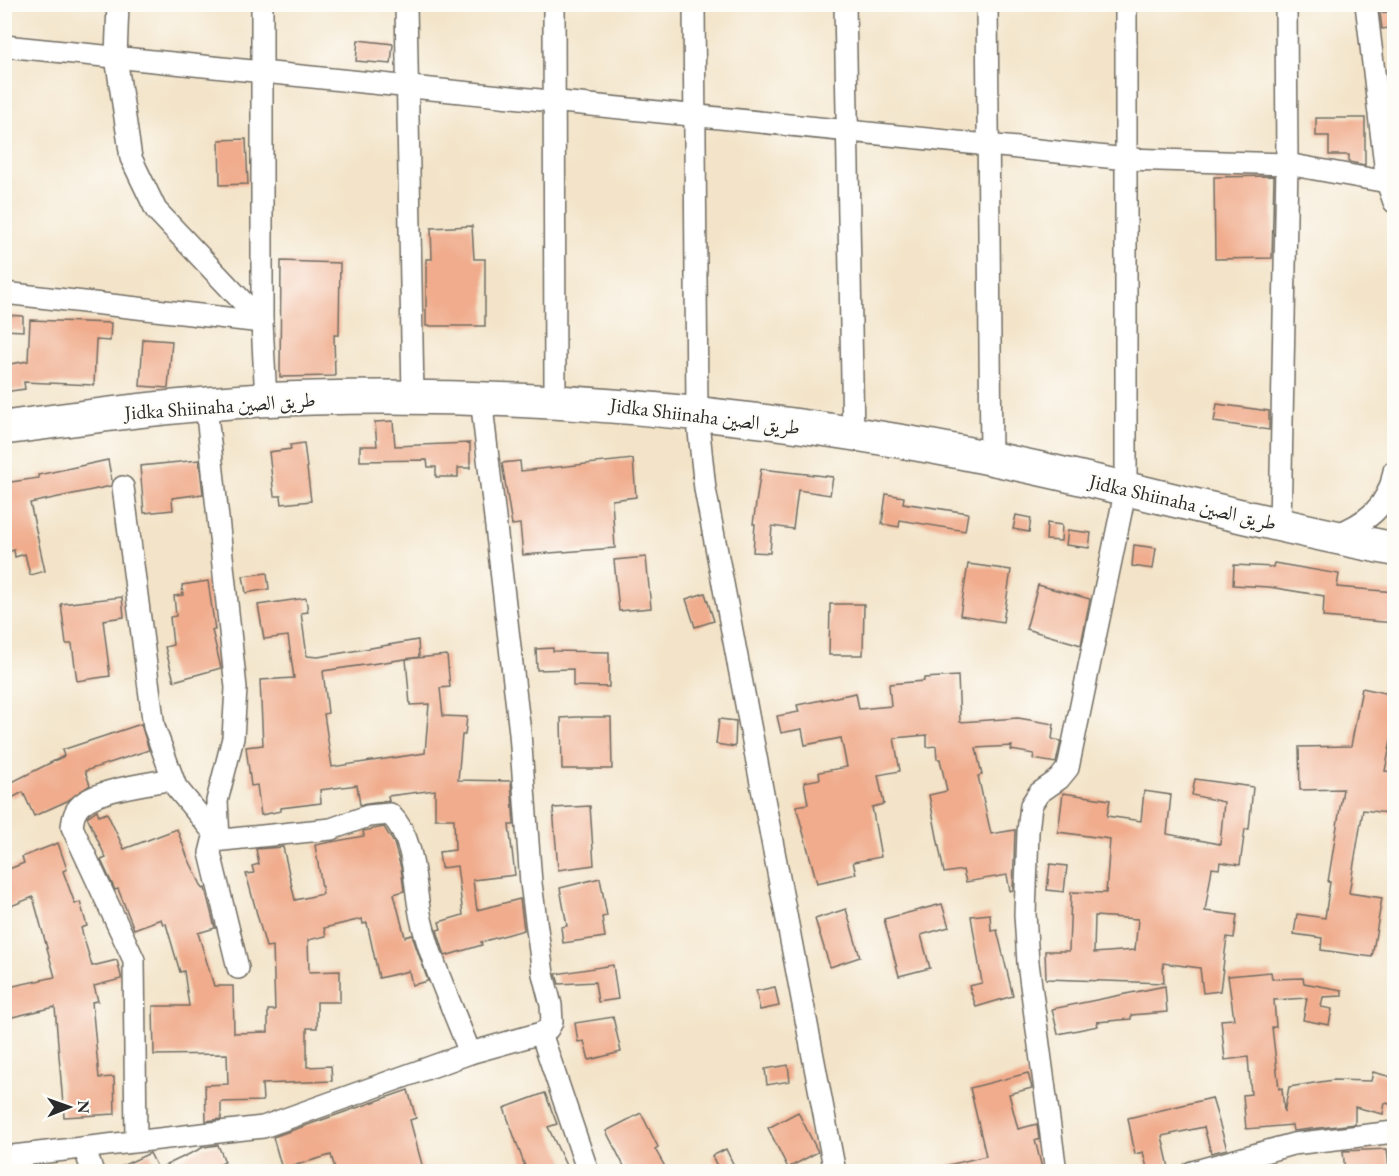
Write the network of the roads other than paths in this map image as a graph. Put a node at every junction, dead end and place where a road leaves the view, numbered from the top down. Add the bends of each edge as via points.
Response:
1 (118, 4) edge
2 (262, 4) edge
3 (406, 4) edge
4 (554, 4) edge
5 (694, 4) edge
6 (845, 4) edge
7 (987, 4) edge
8 (1125, 4) edge
9 (1286, 4) edge
10 (1366, 4) edge
11 (4, 46) edge
12 (116, 57) junction
13 (263, 72) junction
14 (409, 87) junction
15 (555, 101) junction
16 (696, 116) junction
17 (849, 131) junction
18 (989, 145) junction
19 (1127, 159) junction
20 (1287, 164) junction
21 (1391, 182) edge
22 (1395, 202) edge
23 (4, 293) edge
24 (262, 322) junction
25 (413, 397) junction
26 (481, 398) junction
27 (266, 401) junction
28 (555, 402) junction
29 (206, 405) junction
30 (697, 413) junction
31 (4, 428) edge
32 (853, 434) junction
33 (991, 458) junction
34 (1395, 471) edge
35 (123, 486) dead end
36 (1126, 488) junction
37 (1280, 525) junction
38 (1330, 537) junction
39 (1395, 549) edge
40 (172, 779) junction
41 (219, 839) junction
42 (238, 968) dead end
43 (541, 1034) junction
44 (470, 1053) junction
45 (1395, 1132) edge
46 (136, 1140) junction
47 (84, 1148) junction
48 (4, 1157) edge
49 (93, 1172) edge
50 (588, 1172) edge
51 (835, 1172) edge
52 (1056, 1172) edge
53 (1192, 1172) edge

1 - 12 street
2 - 13 street
3 - 14 street
4 - 15 street
5 - 16 street
6 - 17 street
7 - 18 street
8 - 19 street
9 - 20 street
10 - 21 street
11 - 12 street
12 - 13 street
12 - 24 street via 131,158 156,210
13 - 14 street
13 - 24 street
14 - 15 street
14 - 25 street
15 - 16 street
15 - 28 street
16 - 17 street
16 - 30 street
17 - 18 street
17 - 32 street
18 - 19 street
18 - 33 street
19 - 20 street
19 - 36 street
20 - 21 street
20 - 37 street
21 - 22 street
23 - 24 street
24 - 27 street
25 - 26 main road, Jidka Shiinaha طريق الصين
25 - 27 main road, Jidka Shiinaha طريق الصين
26 - 28 main road, Jidka Shiinaha طريق الصين
26 - 43 street via 521,743 531,883 551,1005 552,1022
27 - 29 main road, Jidka Shiinaha طريق الصين
28 - 30 main road, Jidka Shiinaha طريق الصين
29 - 31 main road, Jidka Shiinaha طريق الصين
29 - 41 street via 236,688 233,738 217,801
30 - 32 main road, Jidka Shiinaha طريق الصين
30 - 51 street via 705,489 726,609
32 - 33 main road, Jidka Shiinaha طريق الصين
33 - 36 main road, Jidka Shiinaha طريق الصين
34 - 38 street via 1388,495 1374,514
35 - 40 street via 154,727
36 - 37 main road, Jidka Shiinaha طريق الصين
36 - 52 street via 1068,768 1031,805 1028,832 1028,963
37 - 38 main road, Jidka Shiinaha طريق الصين
38 - 39 main road, Jidka Shiinaha طريق الصين
40 - 41 street
40 - 46 street via 118,790 81,804 72,827 134,960
41 - 42 street via 213,841 210,853
41 - 44 street via 331,829 368,816 390,814 405,838 422,924
43 - 44 street
43 - 50 street
44 - 46 street via 263,1127
45 - 53 street via 1293,1144
46 - 47 street
47 - 48 street
47 - 49 street

